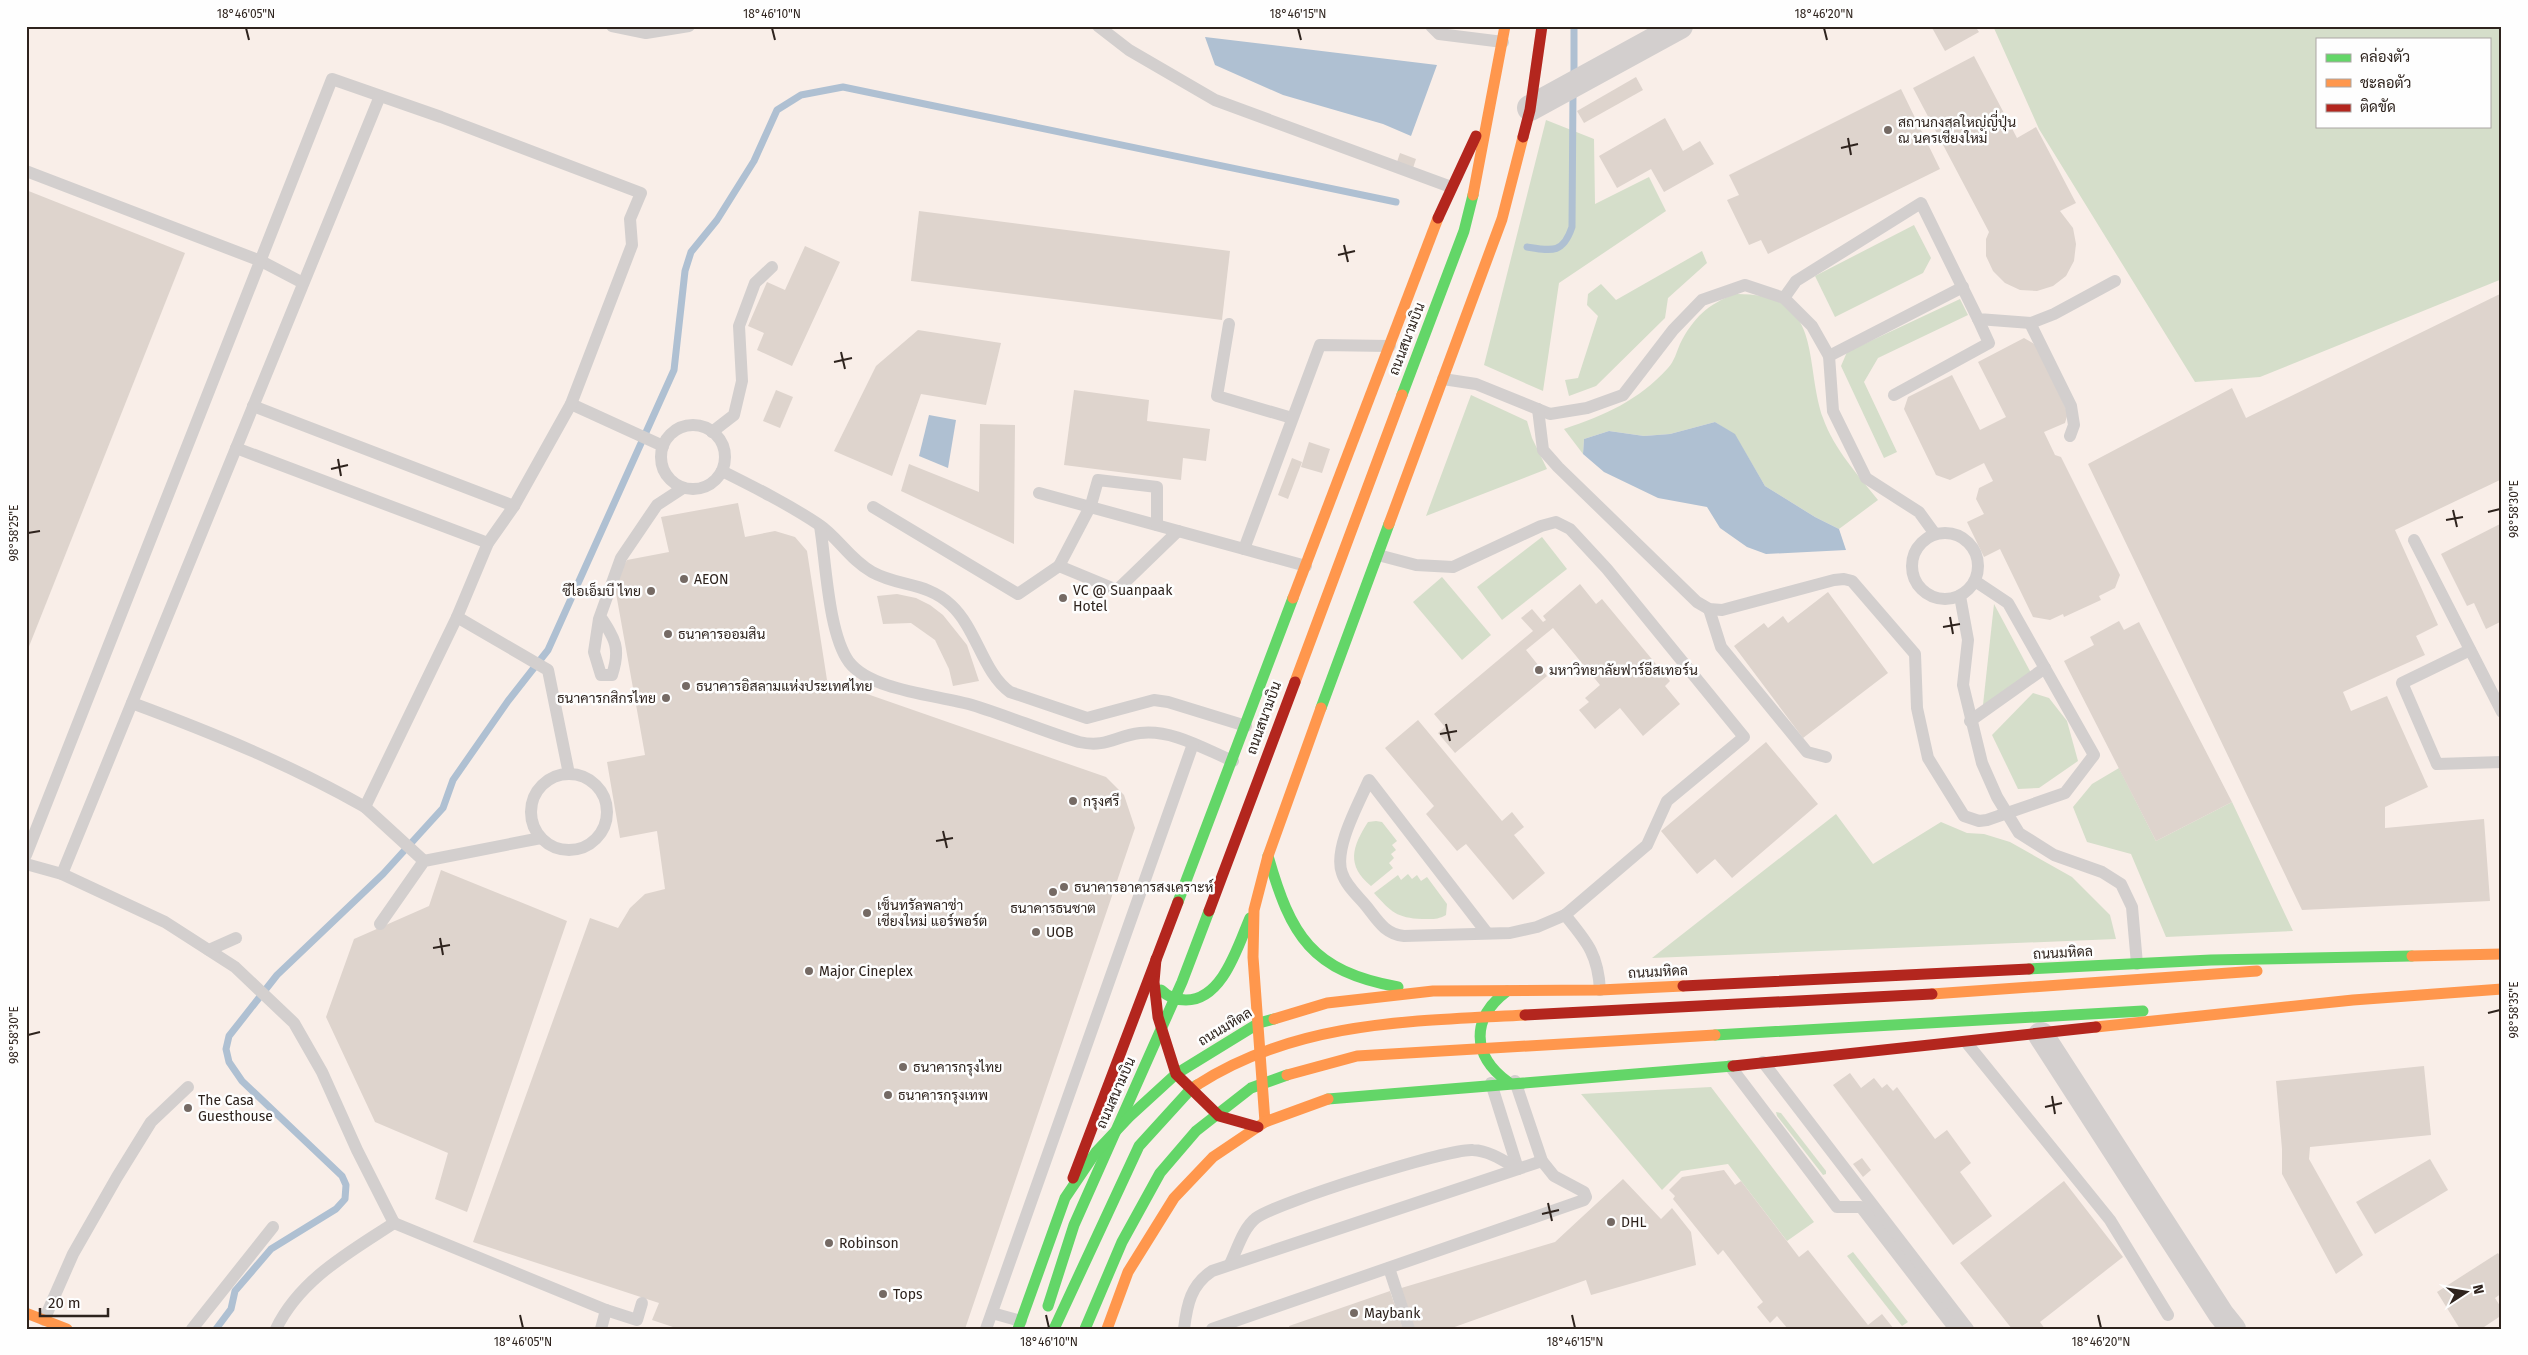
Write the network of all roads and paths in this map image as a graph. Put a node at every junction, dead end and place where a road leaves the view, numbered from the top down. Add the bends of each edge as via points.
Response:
1 (612, 26) edge
2 (689, 26) edge
3 (1098, 26) edge
4 (1431, 26) edge
5 (1505, 26) edge
6 (1542, 26) edge
7 (1680, 26) edge
8 (1503, 42) junction
9 (380, 96) junction
10 (1490, 108) junction
11 (1530, 108) junction
12 (26, 171) edge
13 (1451, 187) junction
14 (261, 261) junction
15 (772, 267) dead end
16 (2115, 281) dead end
17 (303, 283) junction
18 (1963, 287) junction
19 (1784, 298) junction
20 (1978, 319) junction
21 (2030, 323) junction
22 (1229, 324) dead end
23 (1390, 346) junction
24 (1829, 356) junction
25 (1443, 379) junction
26 (1894, 395) dead end
27 (571, 404) junction
28 (252, 406) junction
29 (1538, 409) junction
30 (1292, 418) junction
31 (712, 432) junction
32 (2070, 436) dead end
33 (663, 446) junction
34 (236, 448) junction
35 (722, 471) junction
36 (683, 488) junction
37 (1039, 493) dead end
38 (514, 506) junction
39 (1091, 506) junction
40 (873, 507) dead end
41 (820, 525) junction
42 (1157, 525) junction
43 (1178, 531) junction
44 (1935, 534) junction
45 (2414, 540) dead end
46 (488, 543) junction
47 (1244, 549) junction
48 (1378, 555) junction
49 (1059, 566) junction
50 (1306, 566) junction
51 (1975, 581) junction
52 (1960, 596) junction
53 (1709, 609) junction
54 (600, 616) dead end
55 (457, 617) junction
56 (2470, 650) junction
57 (2045, 668) junction
58 (132, 703) junction
59 (2502, 712) edge
60 (1970, 721) junction
61 (1246, 726) junction
62 (1193, 744) junction
63 (1826, 757) dead end
64 (1232, 761) junction
65 (2502, 762) edge
66 (569, 774) junction
67 (365, 807) junction
68 (2008, 813) junction
69 (32, 822) edge
70 (541, 838) junction
71 (26, 855) edge
72 (1268, 856) junction
73 (424, 861) junction
74 (26, 864) edge
75 (62, 874) junction
76 (1254, 910) junction
77 (1565, 916) junction
78 (380, 924) dead end
79 (1487, 932) junction
80 (236, 938) dead end
81 (209, 950) junction
82 (2502, 954) edge
83 (2466, 956) junction
84 (1156, 959) junction
85 (2137, 964) junction
86 (1154, 982) junction
87 (2502, 989) edge
88 (1600, 990) junction
89 (1433, 991) junction
90 (1506, 992) junction
91 (2353, 1000) junction
92 (1259, 1023) junction
93 (2041, 1034) junction
94 (1966, 1042) junction
95 (1763, 1062) junction
96 (1730, 1066) junction
97 (1176, 1074) junction
98 (1511, 1082) junction
99 (1491, 1083) junction
100 (188, 1087) dead end
101 (1261, 1124) junction
102 (1542, 1161) junction
103 (1518, 1169) junction
104 (1065, 1198) junction
105 (394, 1223) junction
106 (273, 1227) dead end
107 (1230, 1264) junction
108 (1389, 1268) junction
109 (642, 1303) dead end
110 (606, 1310) junction
111 (26, 1312) edge
112 (992, 1313) junction
113 (2168, 1315) dead end
114 (1044, 1319) dead end
115 (44, 1320) junction
116 (1020, 1325) edge
117 (67, 1329) edge
118 (192, 1329) edge
119 (276, 1329) edge
120 (601, 1329) edge
121 (986, 1329) edge
122 (1054, 1329) edge
123 (1085, 1329) edge
124 (1107, 1329) edge
125 (1184, 1329) edge
126 (1212, 1329) edge
127 (1409, 1329) edge
128 (1955, 1329) edge
129 (1968, 1329) edge
130 (2233, 1329) edge

1 - 2 lane via 646,33
3 - 13 lane via 1129,50 1215,100
4 - 8 lane via 1439,34
5 - 8 main road, ถนนสนามบิน
6 - 11 main road
7 - 11 street
8 - 10 main road, ถนนสนามบิน
9 - 14 lane via 332,79
9 - 17 lane
9 - 27 lane via 640,193 630,220 632,245
10 - 13 main road, ถนนสนามบิน
10 - 114 main road, ถนนสนามบิน via 1464,231 1182,982 1074,1225
11 - 25 main road via 1502,219
12 - 14 lane
13 - 23 main road, ถนนสนามบิน
14 - 17 lane
14 - 69 lane
15 - 31 lane via 755,283 739,326 742,381 734,415
16 - 21 lane via 2054,314
17 - 28 lane
18 - 19 lane via 1921,203 1796,281
18 - 20 lane
18 - 24 lane
19 - 24 lane via 1812,326
19 - 29 lane via 1745,284 1702,300 1673,330 1623,395 1587,408 1550,414
20 - 21 lane
20 - 26 lane via 1989,343
21 - 32 lane via 2071,406 2074,425
22 - 30 lane via 1217,396
23 - 30 lane via 1320,345
23 - 50 main road, ถนนสนามบิน
24 - 44 lane via 1833,411 1866,478 1919,512
25 - 29 lane via 1476,384
25 - 48 main road
27 - 33 lane
27 - 38 lane
28 - 34 lane
28 - 38 lane
29 - 53 lane via 1543,450 1698,602
30 - 47 lane
31 - 33 lane via 698,426 676,429
31 - 35 lane via 722,447
33 - 36 lane via 663,470 669,479
34 - 46 lane
34 - 58 lane
35 - 36 lane via 706,486
35 - 41 lane
36 - 54 lane via 657,505 621,558
37 - 39 lane
38 - 46 lane
39 - 42 lane
39 - 42 lane via 1098,480 1157,487
39 - 49 lane
40 - 49 lane via 1018,594
41 - 61 lane via 845,552 872,572 923,587 947,601 966,624 1000,685 1010,692 1087,718 1154,700
41 - 62 lane via 836,635 848,661 858,672 874,680 965,703 1095,746 1140,733 1167,734
42 - 43 lane
43 - 47 lane
43 - 49 lane via 1117,590
44 - 51 lane via 1956,535 1966,540 1977,559
44 - 52 lane via 1921,543 1912,557 1914,579 1919,588 1933,598 1949,600
45 - 56 lane
46 - 55 lane
47 - 50 lane
48 - 72 main road
48 - 77 lane via 1416,565 1453,567 1556,522 1570,529 1607,569 1744,737 1668,801 1647,845
50 - 61 main road, ถนนสนามบิน
51 - 52 lane
51 - 57 lane via 2008,602
52 - 60 lane via 1968,640 1962,685
53 - 63 lane via 1721,647 1808,752
53 - 68 lane via 1722,610 1834,580 1852,581 1915,654 1917,708 1928,758 1964,816 1979,821
55 - 66 lane via 548,670
55 - 67 lane
56 - 59 lane
56 - 65 lane via 2402,684 2436,764
57 - 60 lane
57 - 68 lane via 2094,755 2066,793
58 - 67 lane via 262,754 320,781
58 - 75 lane
60 - 68 lane via 1982,763
61 - 64 main road, ถนนสนามบิน
62 - 64 lane
62 - 112 lane
64 - 84 main road, ถนนสนามบิน
66 - 70 lane via 552,778 534,797 532,820
66 - 70 lane via 594,782 602,793 607,805 605,827 598,838 575,850 557,849
67 - 73 lane
68 - 85 lane via 2020,833 2054,855 2102,872 2121,884 2132,907
69 - 71 lane
70 - 73 lane
72 - 76 main road
72 - 89 main road via 1284,908 1318,958 1371,983
73 - 78 lane
74 - 75 lane
75 - 81 lane via 165,922
76 - 86 main road via 1219,982 1208,995 1187,1002 1163,992
76 - 92 main road via 1253,957
77 - 79 lane via 1510,933
77 - 88 lane via 1591,948 1598,965
79 - 79 lane via 1410,833 1369,780 1341,848 1340,867 1345,879 1381,926 1393,934 1404,936
80 - 81 lane
81 - 105 lane via 235,967 294,1023 322,1072
82 - 83 main road, ถนนมหิดล
83 - 85 main road, ถนนมหิดล
83 - 122 main road, ถนนมหิดล via 1948,993 1392,1022 1327,1033 1244,1059 1190,1090 1139,1146
84 - 86 main road
84 - 104 main road, ถนนสนามบิน
85 - 88 main road, ถนนมหิดล
86 - 97 main road via 1158,1017
87 - 91 main road
88 - 90 main road, ถนนมหิดล
89 - 90 main road, ถนนมหิดล
89 - 92 main road, ถนนมหิดล via 1328,1003
90 - 98 main road via 1490,1004 1482,1020 1480,1043 1488,1067 1497,1076
91 - 93 main road
91 - 123 main road via 1949,1020 1357,1056 1306,1068 1251,1088 1196,1131 1166,1166 1122,1242
92 - 97 main road, ถนนมหิดล
92 - 101 main road
93 - 94 main road
93 - 130 street via 2220,1314
94 - 95 main road
94 - 113 lane via 2110,1220
95 - 96 main road
95 - 129 lane
96 - 98 main road
96 - 128 lane via 1837,1207 1861,1207
97 - 101 main road via 1219,1116
97 - 104 main road, ถนนมหิดล via 1096,1152
98 - 99 main road
98 - 102 lane
99 - 101 main road via 1331,1098
99 - 103 lane
100 - 115 lane via 151,1122 116,1177 73,1254
101 - 124 main road via 1213,1157 1174,1198 1128,1272
102 - 103 lane
102 - 108 lane via 1554,1176 1584,1192 1584,1200
103 - 107 lane
103 - 107 lane via 1497,1157 1467,1150 1313,1195 1256,1218 1248,1226
104 - 116 main road, ถนนมหิดล
105 - 110 lane
105 - 119 lane via 303,1288 284,1312
106 - 118 lane
107 - 125 lane via 1208,1274 1193,1290 1188,1299
108 - 126 lane
108 - 127 lane
109 - 110 lane via 637,1320
110 - 120 lane
111 - 115 main road
112 - 116 lane
112 - 121 lane
115 - 117 main road

